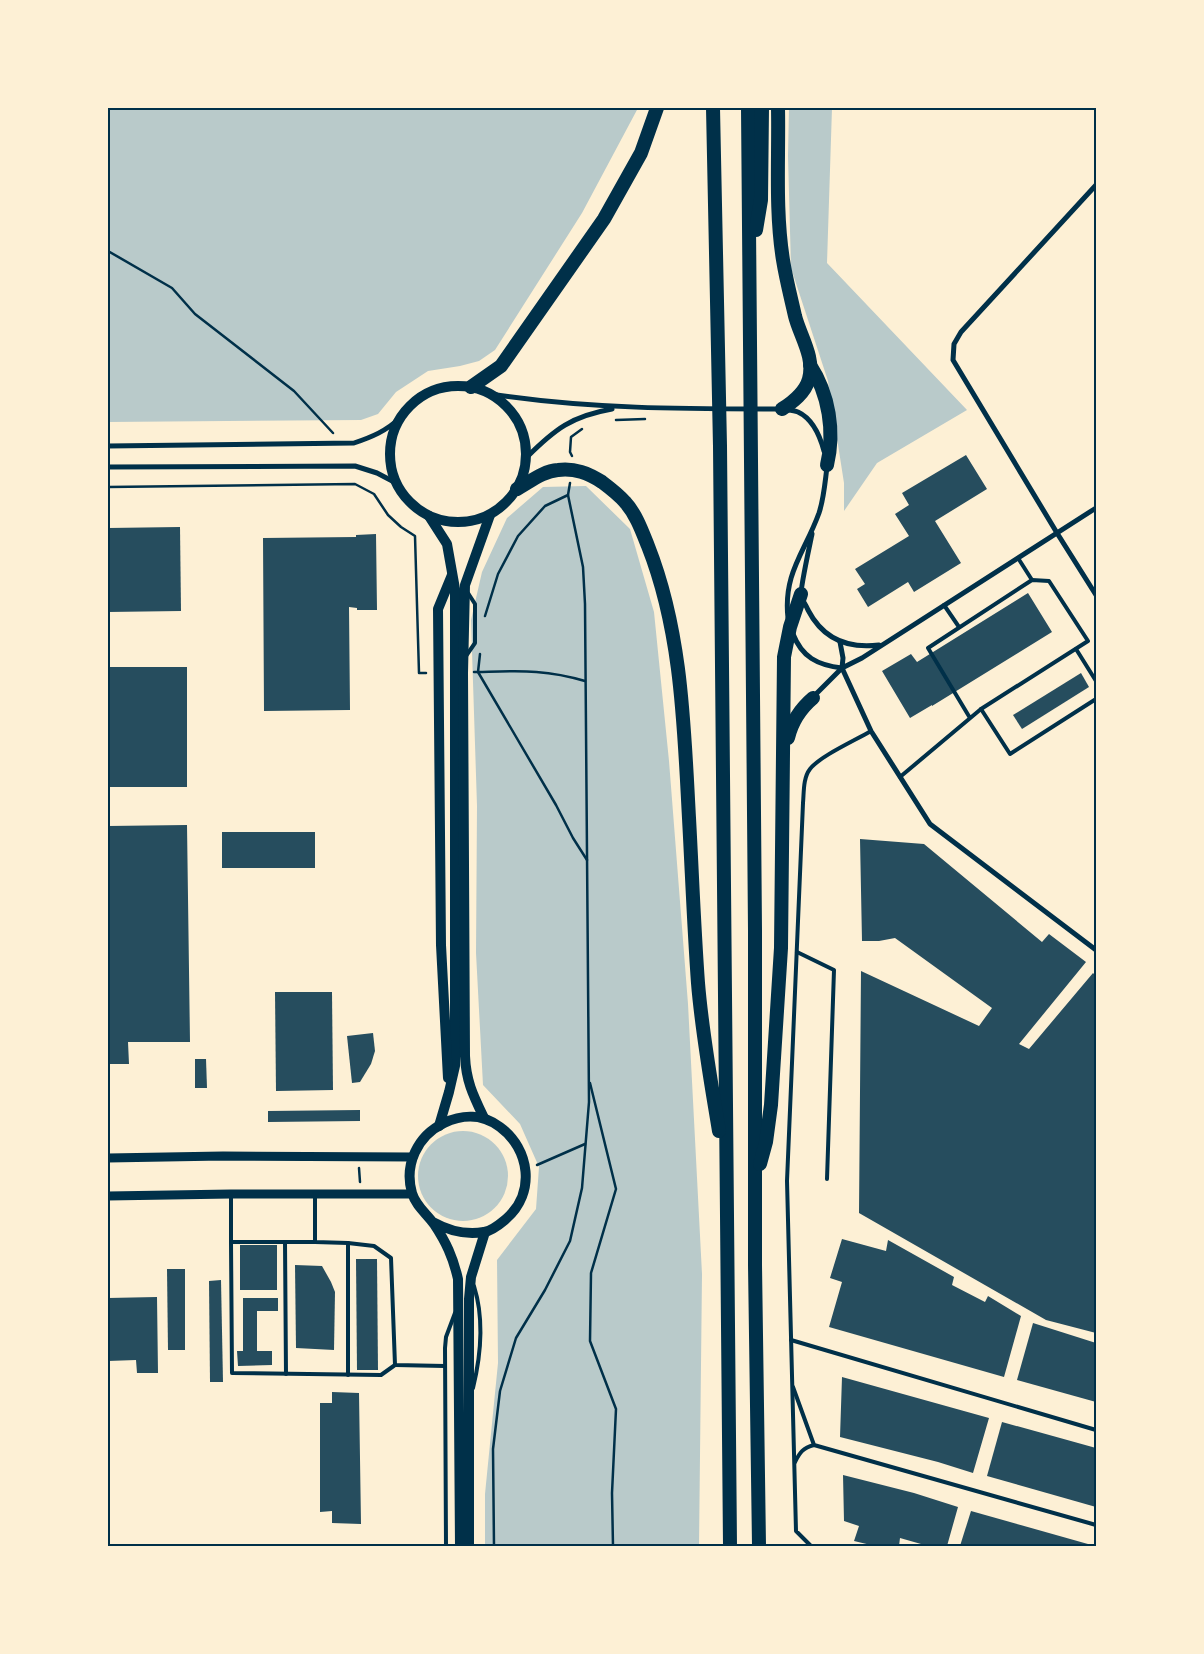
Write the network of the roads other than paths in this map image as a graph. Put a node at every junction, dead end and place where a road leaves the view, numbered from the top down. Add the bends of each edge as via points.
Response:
1 (657, 108) edge
2 (712, 108) edge
3 (748, 108) edge
4 (762, 108) edge
5 (778, 108) edge
6 (1096, 185) edge
7 (750, 261) junction
8 (810, 365) junction
9 (471, 387) junction
10 (492, 394) junction
11 (622, 407) junction
12 (782, 409) junction
13 (400, 418) junction
14 (108, 446) edge
15 (527, 457) junction
16 (108, 466) edge
17 (827, 466) junction
18 (396, 483) junction
19 (517, 489) junction
20 (1096, 508) edge
21 (490, 515) junction
22 (429, 516) junction
23 (814, 526) junction
24 (1057, 533) junction
25 (1018, 558) junction
26 (452, 574) junction
27 (1032, 580) junction
28 (460, 589) junction
29 (801, 594) junction
30 (1096, 595) edge
31 (944, 605) junction
32 (790, 627) junction
33 (959, 627) junction
34 (840, 642) junction
35 (882, 645) junction
36 (1076, 649) junction
37 (842, 668) junction
38 (1096, 681) edge
39 (813, 698) joint
40 (1096, 699) edge
41 (981, 709) junction
42 (970, 718) junction
43 (871, 731) junction
44 (784, 754) junction
45 (900, 777) junction
46 (1096, 950) edge
47 (797, 952) junction
48 (449, 1092) junction
49 (484, 1118) junction
50 (438, 1126) junction
51 (413, 1156) junction
52 (108, 1158) edge
53 (726, 1175) junction
54 (755, 1179) junction
55 (827, 1179) dead end
56 (231, 1194) junction
57 (315, 1194) junction
58 (412, 1194) junction
59 (108, 1196) edge
60 (433, 1222) junction
61 (485, 1232) junction
62 (231, 1242) junction
63 (286, 1242) junction
64 (315, 1242) junction
65 (348, 1243) junction
66 (458, 1304) junction
67 (791, 1340) junction
68 (395, 1365) junction
69 (445, 1366) junction
70 (286, 1374) junction
71 (348, 1375) junction
72 (792, 1383) junction
73 (1096, 1430) edge
74 (814, 1445) junction
75 (794, 1464) junction
76 (1096, 1526) edge
77 (446, 1546) edge
78 (460, 1546) edge
79 (469, 1546) edge
80 (730, 1546) edge
81 (759, 1546) edge
82 (811, 1546) edge

1 - 9 highway via 641,153 604,219 501,366
2 - 53 highway via 720,446
3 - 7 highway
4 - 7 highway via 761,200
5 - 8 highway via 783,260
6 - 24 street via 961,332 954,344 954,360
7 - 54 highway
8 - 12 highway via 809,379 804,388
8 - 17 highway via 828,407 831,438
9 - 10 main road
9 - 13 main road via 446,387 423,395
10 - 11 street via 546,402
10 - 15 main road via 511,410 518,421
11 - 12 street
11 - 15 street via 591,412 561,426
12 - 17 street via 798,412 812,424 820,438
13 - 14 street via 373,437 354,443
13 - 18 main road via 394,430 390,457
15 - 19 main road
16 - 18 street via 355,466
17 - 23 street via 822,503
18 - 22 main road via 405,497
19 - 21 main road via 510,500
19 - 53 highway via 558,470 584,472 597,479 626,503 640,526 658,573 674,643 684,736 698,984
20 - 24 street
21 - 22 main road via 460,523
21 - 28 main road via 465,585
22 - 26 main road via 447,544
23 - 29 street
23 - 32 street via 795,564 786,597
24 - 25 street
24 - 30 street
25 - 27 lane
25 - 31 street
26 - 28 main road
26 - 48 main road via 438,608 441,944
27 - 33 lane
27 - 36 lane via 1050,580 1088,641
28 - 48 main road via 455,1066
28 - 49 main road via 465,1056 468,1082
29 - 32 highway
29 - 34 street via 821,630
31 - 33 lane
31 - 35 street
32 - 37 street via 802,652 826,666
32 - 44 highway via 784,657
33 - 42 lane via 928,648
34 - 35 street
34 - 37 street via 844,658
35 - 37 street
36 - 38 lane
36 - 41 lane
37 - 39 street
37 - 43 street
39 - 44 highway via 790,727
40 - 41 lane via 1010,754
41 - 42 lane
42 - 45 lane
43 - 45 street
43 - 47 lane via 821,760 810,769 805,782
44 - 54 highway via 781,948 771,1105 766,1142
45 - 46 street via 930,824
47 - 55 lane via 834,970
47 - 67 lane via 786,1181
48 - 50 main road
49 - 50 main road via 465,1116
49 - 61 main road via 516,1142 526,1170 526,1185 512,1214
50 - 51 main road via 421,1140
51 - 52 street
51 - 58 main road via 409,1175
53 - 80 highway
54 - 81 highway
56 - 57 street
56 - 59 street
56 - 62 lane
57 - 58 street
57 - 64 lane
58 - 60 main road via 420,1210
60 - 61 main road via 446,1229
60 - 66 main road via 452,1256 458,1279
61 - 79 main road via 471,1277 469,1299
62 - 63 lane
62 - 70 lane via 232,1373
63 - 64 lane
63 - 70 lane
64 - 65 lane
65 - 68 lane via 374,1246 391,1258
65 - 71 lane
66 - 69 lane via 446,1337
66 - 78 main road
67 - 72 lane
67 - 73 lane
68 - 69 lane
68 - 71 lane via 381,1375
69 - 77 lane
70 - 71 lane
72 - 74 lane
72 - 75 lane
74 - 75 lane via 799,1453
74 - 76 lane
75 - 82 lane via 796,1531

